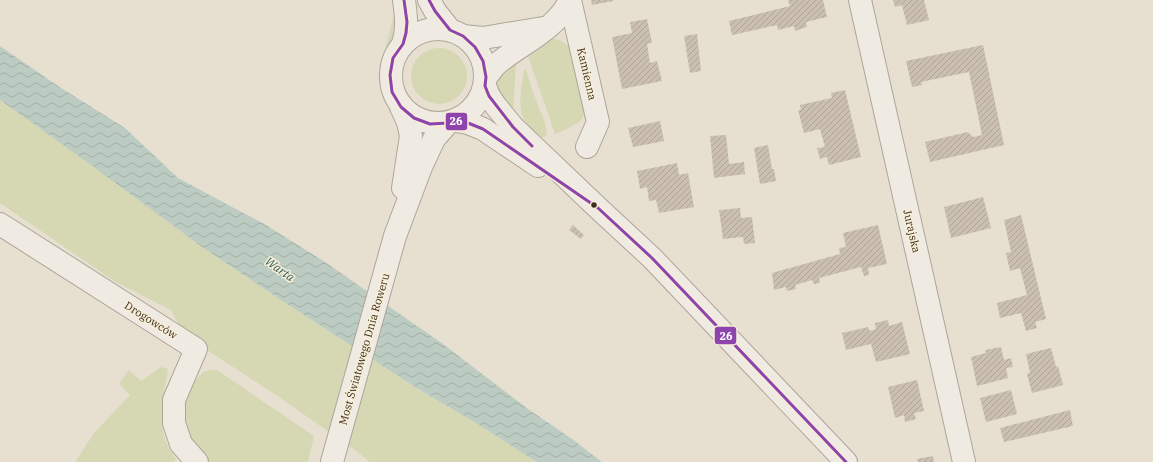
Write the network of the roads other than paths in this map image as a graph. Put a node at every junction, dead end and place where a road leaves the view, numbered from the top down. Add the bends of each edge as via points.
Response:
1 (404, 0) edge
2 (429, 0) edge
3 (570, 0) edge
4 (860, 0) edge
5 (548, 27) junction
6 (456, 33) junction
7 (403, 44) junction
8 (485, 82) junction
9 (400, 107) junction
10 (451, 122) junction
11 (588, 147) dead end
12 (598, 208) junction
13 (0, 224) edge
14 (396, 236) junction
15 (197, 462) edge
16 (332, 462) edge
17 (846, 462) edge
18 (964, 462) edge

1 - 7 street via 407,22
2 - 6 street via 435,11
3 - 5 street, Kamienna via 566,10
3 - 11 street, Kamienna via 598,122
4 - 18 street, Jurajska
5 - 6 street via 483,38
5 - 8 street, Kamienna via 497,64
6 - 7 street via 433,29 416,33
6 - 8 street via 475,47 483,61
7 - 9 street via 393,58 390,75 392,92
8 - 10 street via 479,101 469,113
8 - 12 street via 489,96 513,127
9 - 10 street via 414,118 430,124
9 - 14 street via 408,122 411,136
10 - 12 street via 468,123 483,128
10 - 14 street via 434,139 421,166
12 - 17 street via 652,258
13 - 15 street, Drogowców via 196,349 174,400 174,423 181,444
14 - 16 street, Most Światowego Dnia Roweru

